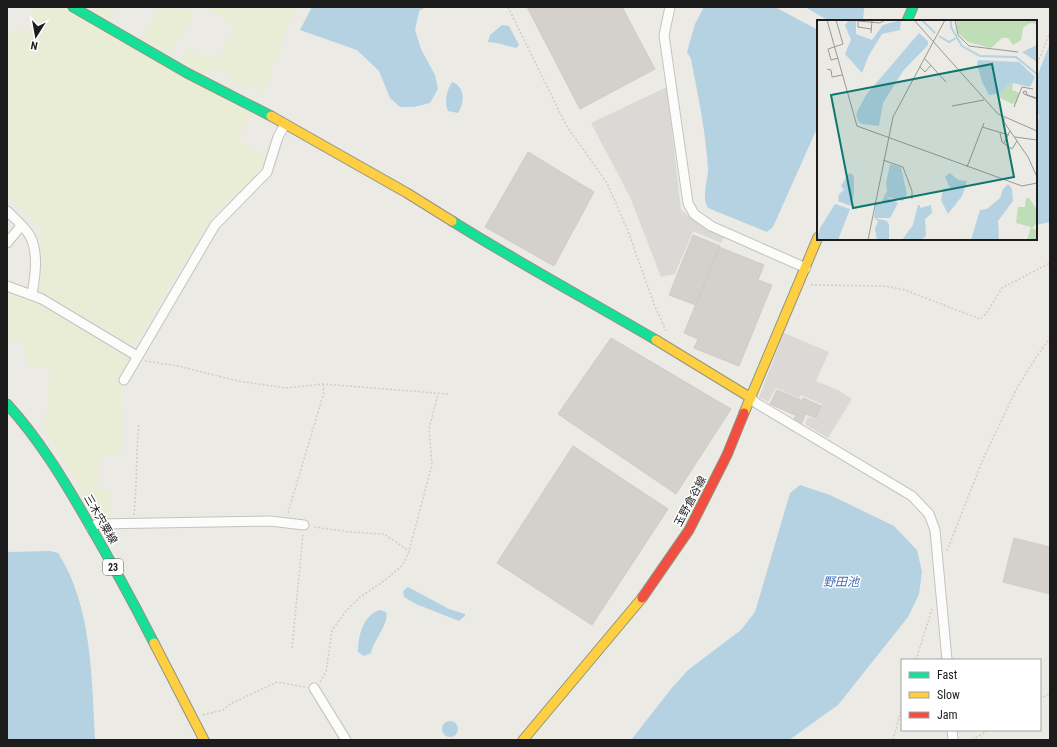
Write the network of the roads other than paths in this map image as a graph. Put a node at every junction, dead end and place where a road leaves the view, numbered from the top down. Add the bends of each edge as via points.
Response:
1 (74, 7) edge
2 (670, 7) edge
3 (912, 7) edge
4 (907, 20) edge
5 (285, 124) junction
6 (7, 211) edge
7 (21, 226) junction
8 (817, 240) edge
9 (7, 243) edge
10 (806, 268) junction
11 (7, 286) edge
12 (32, 295) junction
13 (138, 356) junction
14 (124, 380) dead end
15 (751, 398) junction
16 (7, 404) edge
17 (304, 525) road end
18 (91, 528) junction
19 (947, 659) edge
20 (314, 688) road end
21 (204, 740) edge
22 (346, 740) edge
23 (523, 740) edge

1 - 5 main road via 187,73
2 - 10 street via 664,35 688,203 694,214 711,226
3 - 4 main road
5 - 13 street via 267,172 216,225
5 - 15 main road via 407,193 515,260
6 - 7 street
7 - 9 street
7 - 12 street via 30,235 33,243 36,265
8 - 10 main road, 玉野倉谷線
10 - 15 main road, 玉野倉谷線
11 - 12 street
12 - 13 street
13 - 14 street
15 - 19 street via 912,496 928,514 935,530 939,560
15 - 23 main road, 玉野倉谷線 via 727,455 685,536 635,608
16 - 18 main road, 三木宍粟線 / 23 via 23,420 55,465
17 - 18 street via 286,522 133,523 97,524
18 - 21 main road, 三木宍粟線 / 23
20 - 22 street

